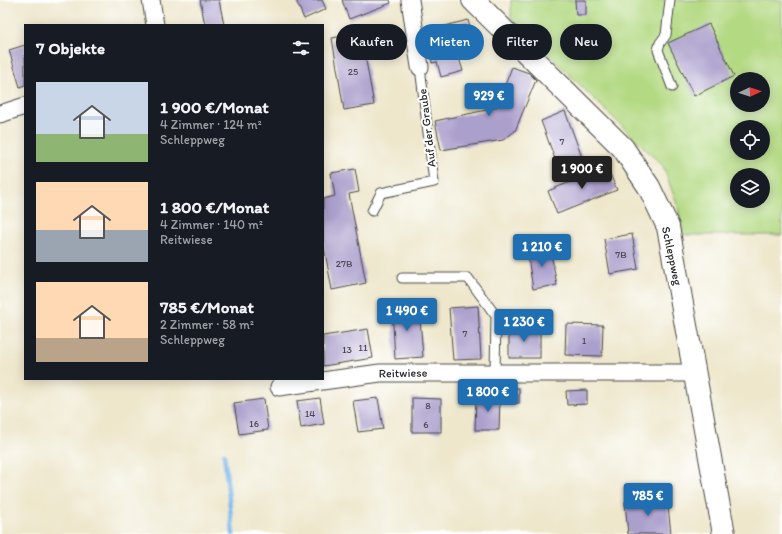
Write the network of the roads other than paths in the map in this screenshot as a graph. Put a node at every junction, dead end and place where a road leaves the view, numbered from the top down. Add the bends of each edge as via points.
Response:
1 (151, 0) edge
2 (410, 0) edge
3 (473, 0) edge
4 (670, 0) edge
5 (155, 24) edge
6 (420, 66) joint
7 (672, 87) dead end
8 (24, 106) edge
9 (0, 114) edge
10 (372, 211) dead end
11 (402, 278) dead end
12 (495, 373) junction
13 (695, 373) junction
14 (280, 387) dead end
15 (724, 534) edge

1 - 5 street
2 - 6 street, Auf der Graube
3 - 13 street, Schleppweg via 624,148 649,187 668,227
4 - 7 lane via 666,35 658,50
6 - 10 lane, Auf der Graube via 434,182 381,193
8 - 9 street
11 - 12 lane via 468,278 496,316
12 - 13 street, Reitwiese
12 - 14 street, Reitwiese via 380,373
13 - 15 street, Schleppweg

